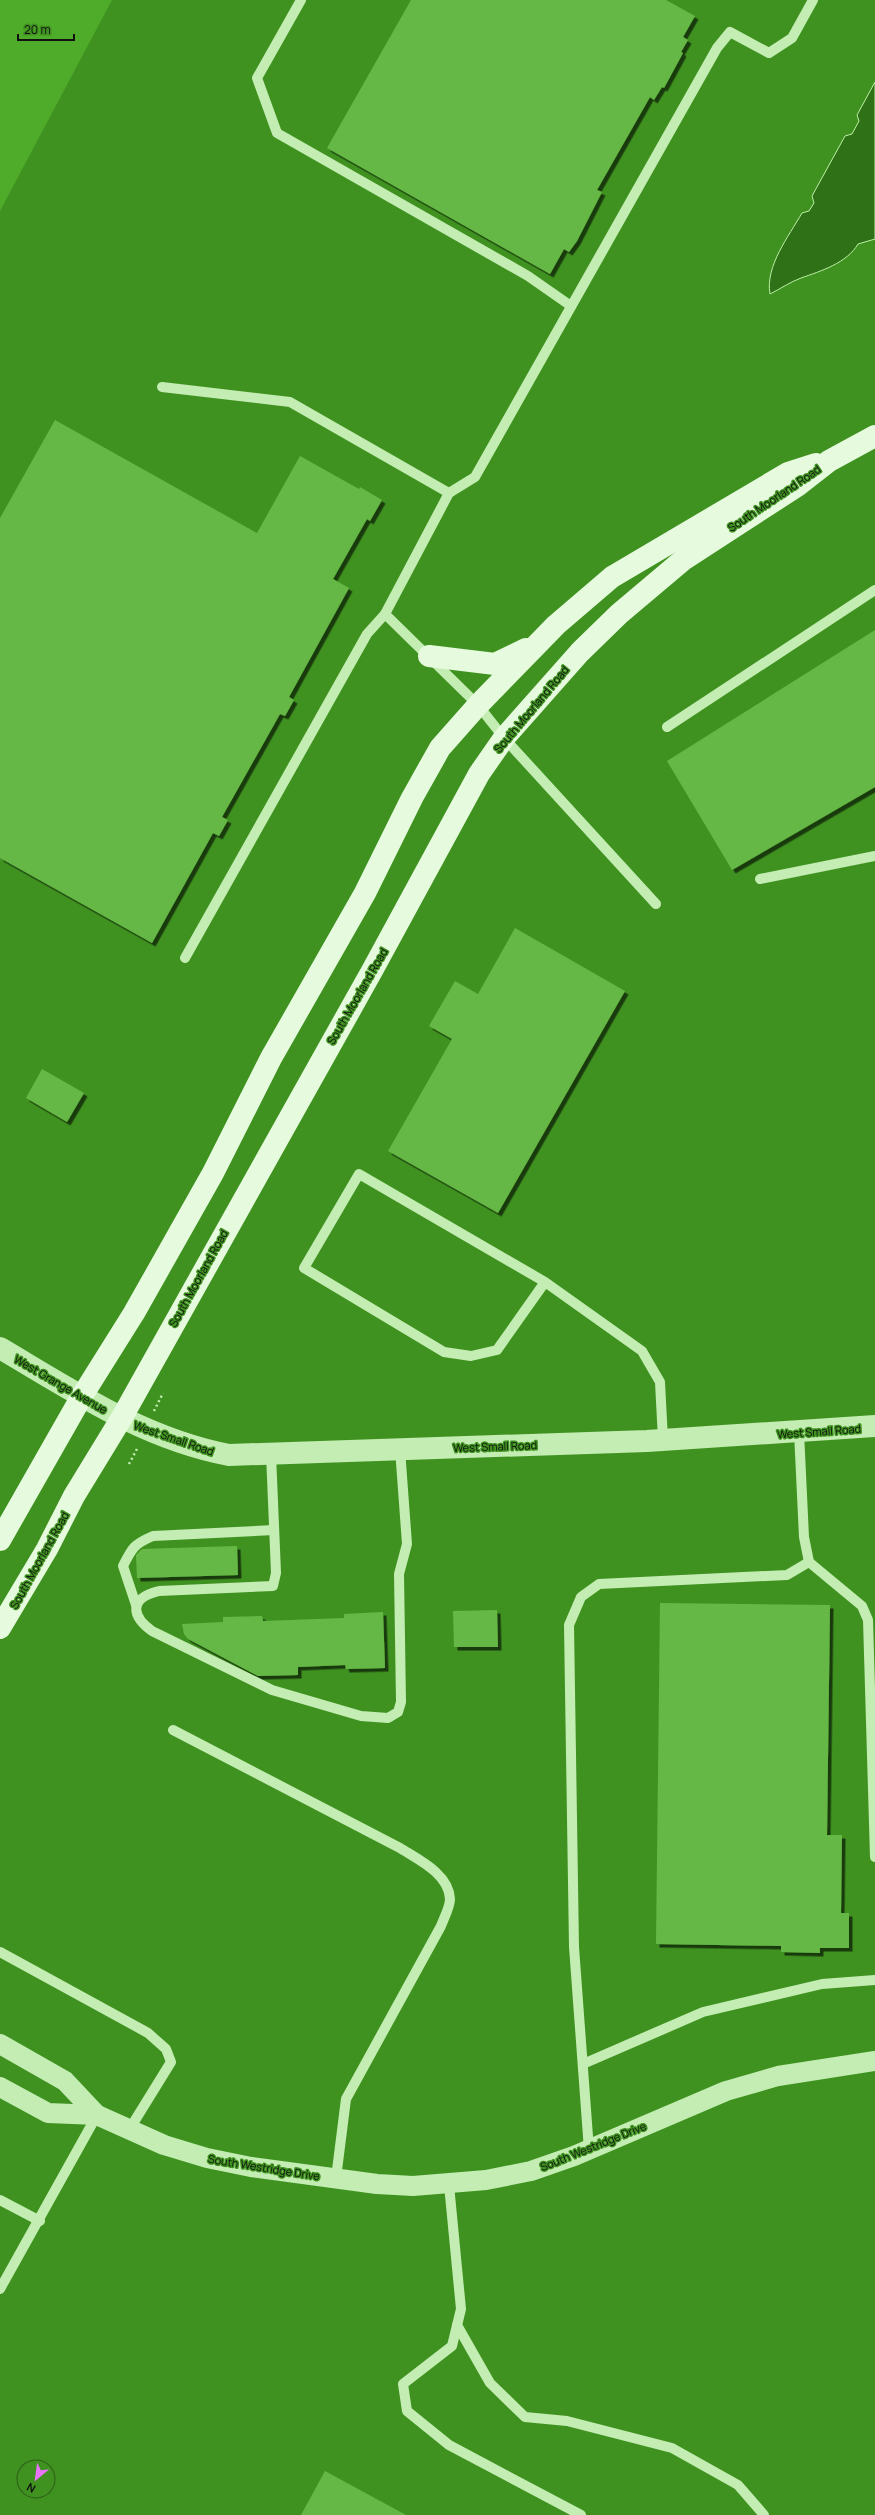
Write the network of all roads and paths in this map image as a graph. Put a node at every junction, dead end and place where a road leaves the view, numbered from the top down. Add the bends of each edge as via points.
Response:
1 (301, 0) edge
2 (813, 0) edge
3 (571, 306) junction
4 (162, 387) dead end
5 (875, 436) edge
6 (829, 460) junction
7 (449, 493) junction
8 (875, 590) edge
9 (385, 614) junction
10 (542, 642) junction
11 (429, 656) junction
12 (478, 704) junction
13 (668, 726) dead end
14 (504, 738) junction
15 (875, 856) edge
16 (760, 879) dead end
17 (656, 904) dead end
18 (185, 958) dead end
19 (545, 1282) junction
20 (0, 1348) edge
21 (82, 1396) junction
22 (121, 1419) junction
23 (875, 1426) edge
24 (799, 1432) junction
25 (663, 1440) junction
26 (400, 1449) junction
27 (271, 1454) junction
28 (274, 1530) junction
29 (0, 1540) edge
30 (809, 1562) junction
31 (136, 1605) junction
32 (0, 1628) edge
33 (173, 1730) dead end
34 (874, 1793) edge
35 (875, 1857) edge
36 (0, 1952) edge
37 (875, 1980) edge
38 (0, 2044) edge
39 (875, 2061) edge
40 (583, 2064) junction
41 (0, 2087) edge
42 (97, 2115) junction
43 (129, 2130) junction
44 (589, 2150) junction
45 (336, 2178) junction
46 (449, 2185) junction
47 (0, 2200) edge
48 (40, 2221) junction
49 (0, 2289) edge
50 (457, 2324) junction
51 (581, 2515) edge
52 (764, 2515) edge

1 - 3 lane via 257,78 277,133 528,276
2 - 3 lane via 792,38 769,53 730,32 718,48
3 - 7 lane via 475,477
4 - 7 lane via 290,402
5 - 6 main road, South Moorland Road
6 - 10 main road, South Moorland Road via 788,473 612,577 556,626
6 - 14 main road, South Moorland Road via 797,486 683,560 619,614 580,652
7 - 9 lane
8 - 13 lane
9 - 11 lane
9 - 18 lane via 367,634
10 - 11 main road via 495,664
10 - 12 main road, South Moorland Road
11 - 12 lane
12 - 14 lane
12 - 21 main road, South Moorland Road via 440,748 365,892 271,1058 209,1180 134,1313
14 - 17 lane
14 - 22 main road, South Moorland Road via 479,774
15 - 16 lane
19 - 19 lane via 497,1350 471,1356 444,1352 304,1268 359,1174
19 - 25 lane via 642,1351 660,1382
20 - 21 street, West Grange Avenue
21 - 22 street, West Grange Avenue
21 - 29 main road, South Moorland Road
22 - 27 street, West Small Road via 146,1431 206,1451 228,1455
22 - 32 main road, South Moorland Road via 74,1496 47,1549
23 - 24 street, West Small Road
24 - 25 street, West Small Road
24 - 30 lane via 804,1536
25 - 26 street, West Small Road
26 - 27 street, West Small Road
26 - 31 lane via 407,1544 399,1574 401,1702 398,1712 388,1718 361,1716 272,1690 152,1631 142,1623
27 - 28 lane
28 - 31 lane via 276,1572 273,1586 159,1591 147,1594
28 - 31 lane via 153,1536 138,1542 132,1547 123,1566
30 - 34 lane via 862,1606 868,1620
30 - 40 lane via 787,1575 599,1584 581,1597 569,1625 574,1947
33 - 45 lane via 400,1848 426,1865 446,1884 450,1900 441,1926 346,2099
34 - 35 lane
36 - 43 lane via 148,2033 166,2049 171,2062
37 - 40 lane via 822,1984 703,2012
38 - 42 street, South Westridge Drive via 65,2081
39 - 44 street, South Westridge Drive via 778,2076 726,2091
40 - 44 lane
41 - 42 street, South Westridge Drive via 48,2113
42 - 43 street, South Westridge Drive
42 - 48 lane
43 - 45 street, South Westridge Drive via 164,2145 207,2158 251,2167
44 - 46 street, South Westridge Drive via 531,2171
45 - 46 street, South Westridge Drive via 406,2186
46 - 50 lane via 461,2309
47 - 48 lane
48 - 49 lane
50 - 51 lane via 452,2346 403,2384 407,2411 449,2445
50 - 52 lane via 490,2383 525,2417 567,2421 672,2448 738,2485

